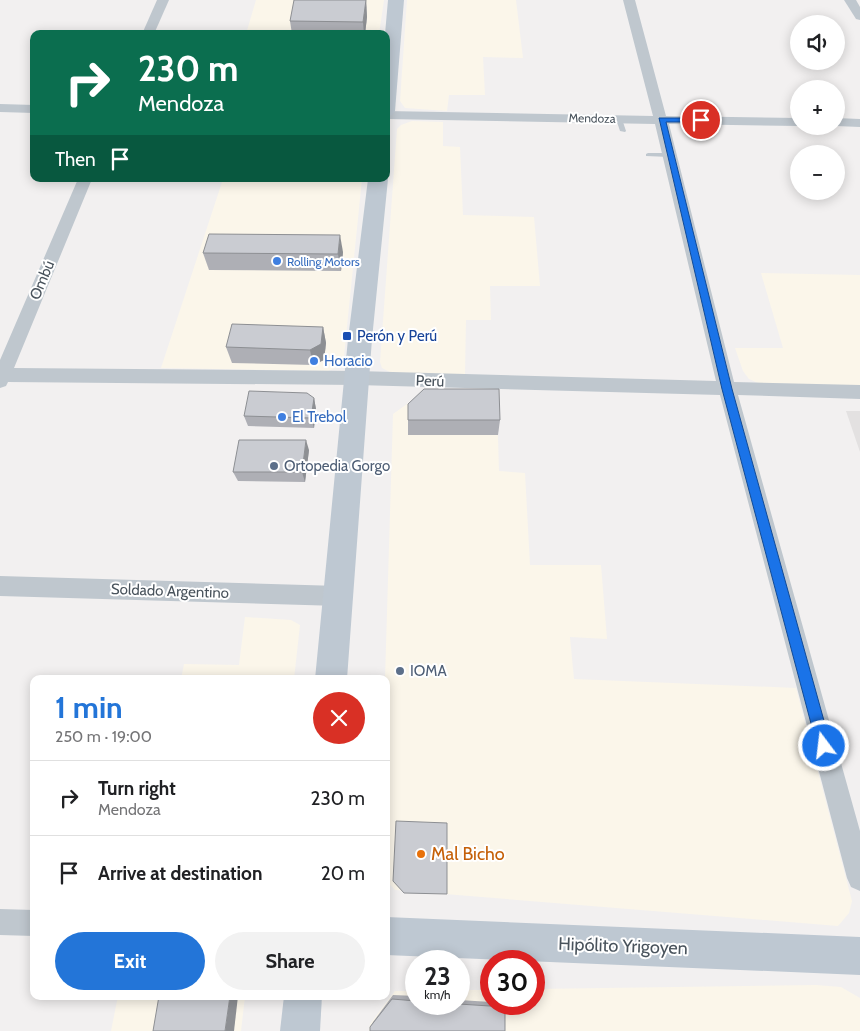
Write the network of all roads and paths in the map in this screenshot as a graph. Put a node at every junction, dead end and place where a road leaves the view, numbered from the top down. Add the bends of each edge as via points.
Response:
1 (163, 0) edge
2 (396, 0) edge
3 (629, 0) edge
4 (850, 0) edge
5 (860, 18) edge
6 (150, 30) edge
7 (390, 68) edge
8 (0, 108) edge
9 (30, 109) edge
10 (390, 113) edge
11 (661, 120) junction
12 (790, 122) edge
13 (845, 122) edge
14 (860, 122) edge
15 (648, 154) dead end
16 (669, 155) junction
17 (83, 182) edge
18 (378, 182) edge
19 (1, 377) edge
20 (357, 378) junction
21 (727, 389) junction
22 (860, 392) edge
23 (0, 586) edge
24 (339, 596) junction
25 (331, 675) edge
26 (860, 878) edge
27 (0, 922) edge
28 (30, 923) edge
29 (390, 936) edge
30 (860, 956) edge
31 (303, 1000) edge
32 (300, 1031) edge

1 - 6 street
2 - 7 main road
3 - 11 street
4 - 5 street
8 - 9 street
10 - 11 street, Mendoza via 621,125
11 - 12 street, Mendoza
11 - 16 street
13 - 14 street
15 - 16 lane
16 - 21 street
17 - 19 street, Ombú
18 - 20 main road
19 - 20 street, Perú
20 - 21 street, Perú
20 - 24 main road
21 - 22 street, Perú
21 - 26 street
23 - 24 street, Soldado Argentino
24 - 25 main road
27 - 28 street
29 - 30 main road, Hipólito Yrigoyen
31 - 32 main road

